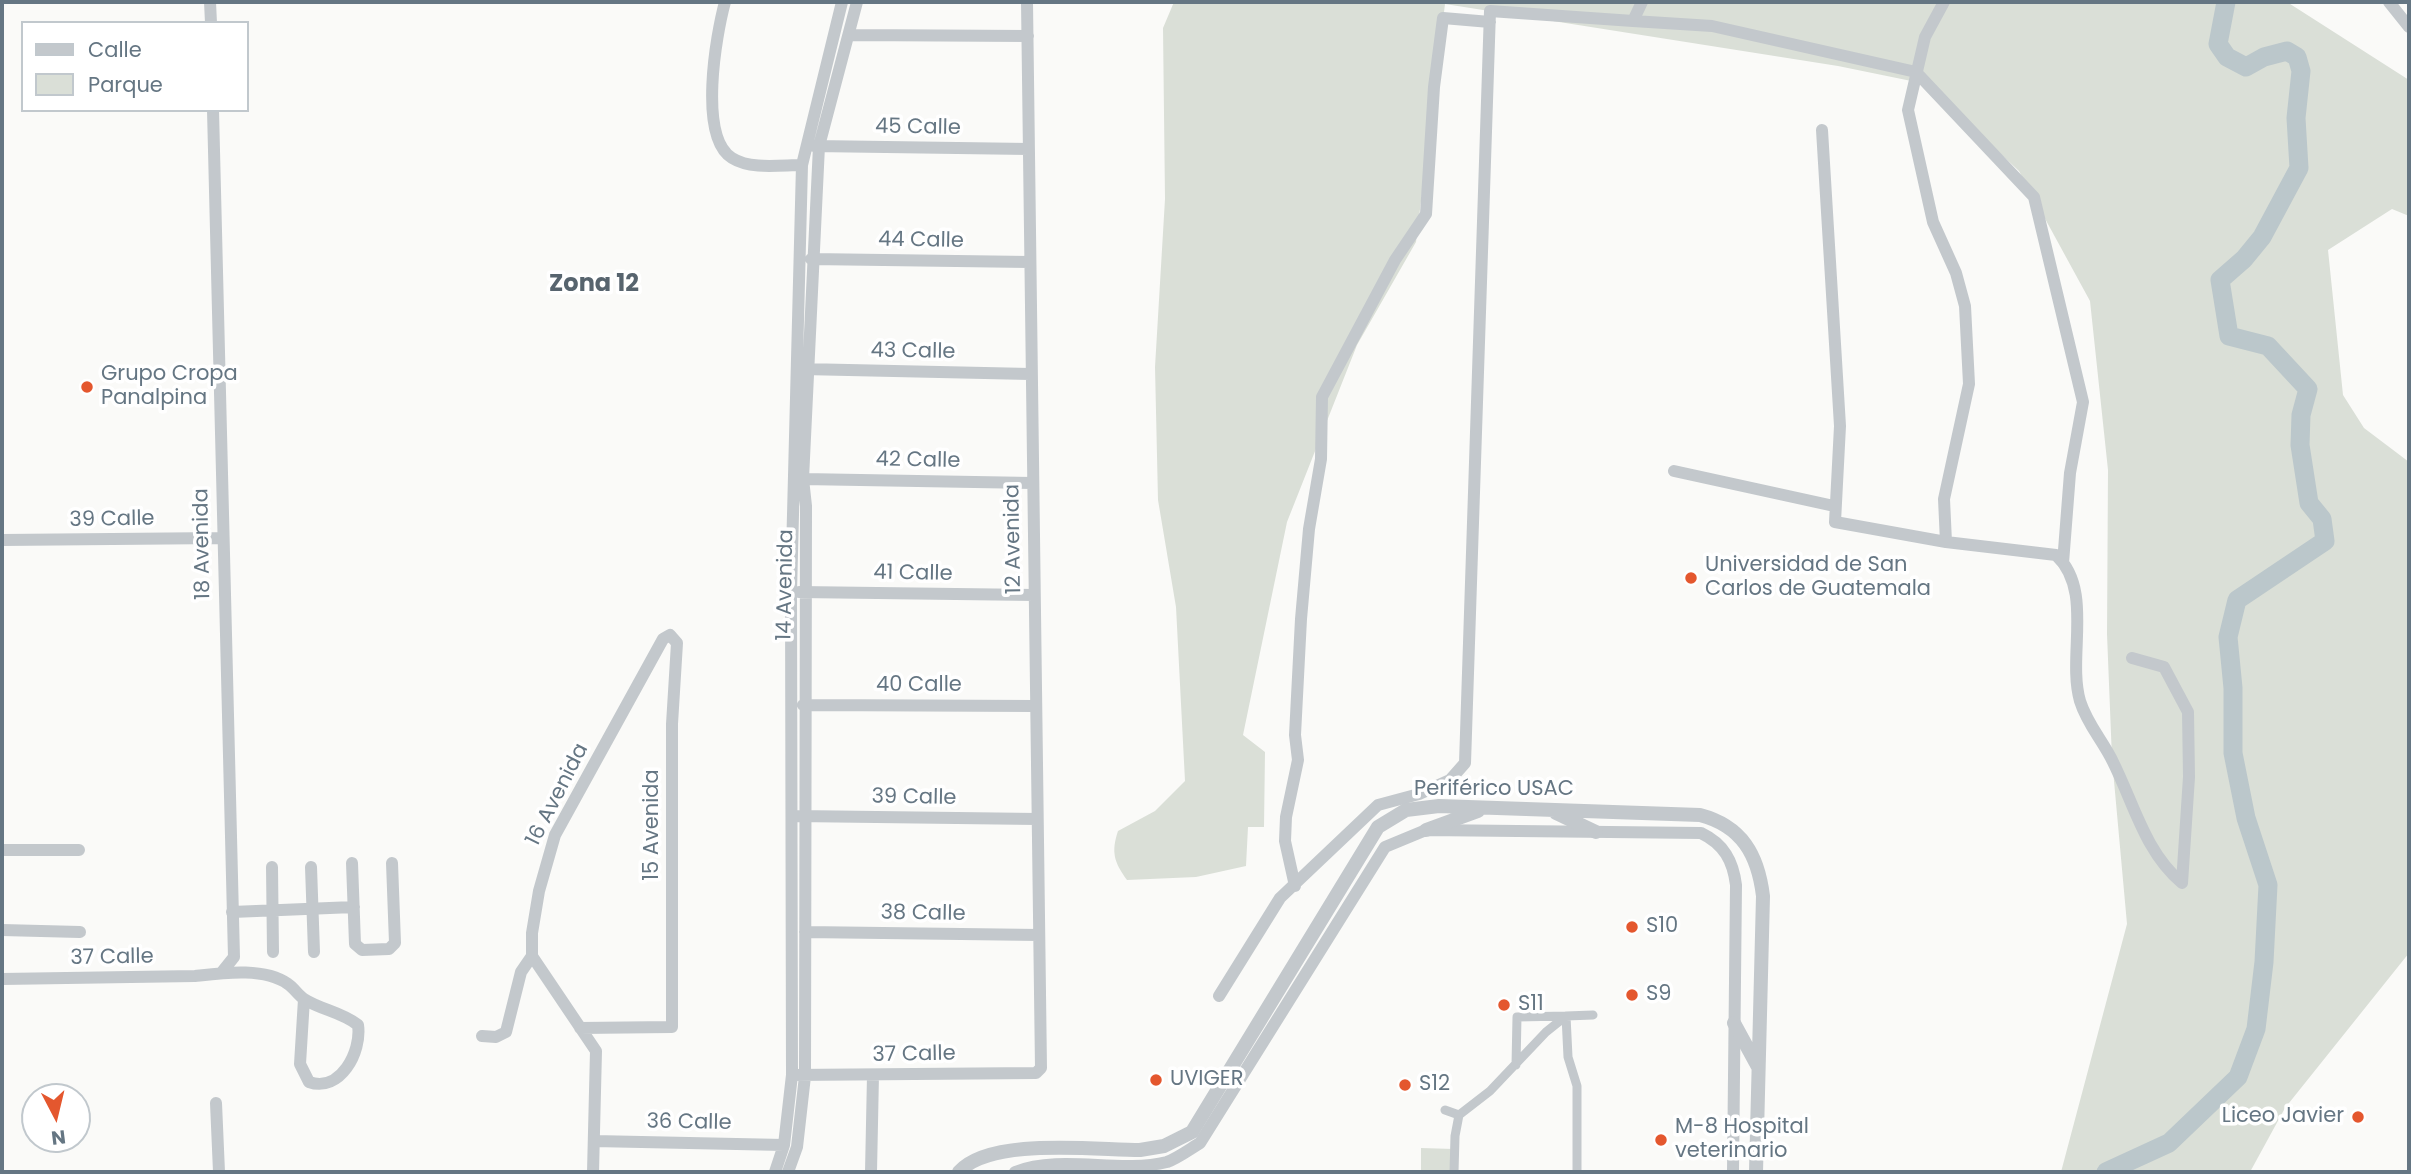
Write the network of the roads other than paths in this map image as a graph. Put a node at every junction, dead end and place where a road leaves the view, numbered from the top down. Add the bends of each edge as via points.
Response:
1 (210, 2) edge
2 (725, 2) edge
3 (842, 2) edge
4 (857, 2) edge
5 (1027, 2) edge
6 (1642, 2) edge
7 (1944, 2) edge
8 (2389, 2) edge
9 (211, 21) edge
10 (1633, 21) junction
11 (1490, 22) junction
12 (2409, 27) edge
13 (849, 35) junction
14 (1028, 36) junction
15 (1916, 72) junction
16 (213, 112) edge
17 (1822, 130) dead end
18 (813, 146) junction
19 (1029, 149) junction
20 (802, 165) junction
21 (811, 259) junction
22 (1029, 262) junction
23 (802, 369) junction
24 (1030, 374) junction
25 (1674, 471) dead end
26 (803, 479) junction
27 (1032, 483) junction
28 (1834, 506) junction
29 (222, 538) junction
30 (2, 540) edge
31 (1946, 542) junction
32 (2063, 563) junction
33 (805, 592) junction
34 (792, 593) junction
35 (1034, 595) junction
36 (663, 639) joint
37 (2132, 658) dead end
38 (803, 705) junction
39 (1035, 706) junction
40 (1485, 808) junction
41 (1550, 810) junction
42 (797, 816) junction
43 (1037, 819) junction
44 (1426, 830) junction
45 (1596, 832) junction
46 (2, 850) edge
47 (79, 850) dead end
48 (352, 863) dead end
49 (392, 863) dead end
50 (272, 867) dead end
51 (312, 867) dead end
52 (1295, 886) junction
53 (354, 907) junction
54 (313, 909) junction
55 (273, 911) junction
56 (232, 912) junction
57 (2, 930) edge
58 (80, 932) dead end
59 (805, 932) junction
60 (1040, 935) junction
61 (273, 952) dead end
62 (314, 952) dead end
63 (532, 956) junction
64 (222, 972) junction
65 (2, 979) edge
66 (1219, 996) dead end
67 (304, 999) junction
68 (1593, 1015) dead end
69 (1566, 1016) junction
70 (1734, 1023) junction
71 (580, 1028) junction
72 (482, 1036) dead end
73 (1516, 1065) junction
74 (1759, 1069) junction
75 (1036, 1073) joint
76 (798, 1075) junction
77 (873, 1075) junction
78 (216, 1103) dead end
79 (1445, 1110) dead end
80 (1459, 1115) junction
81 (594, 1141) junction
82 (784, 1145) junction
83 (219, 1172) edge
84 (593, 1172) edge
85 (775, 1172) edge
86 (788, 1172) edge
87 (871, 1172) edge
88 (959, 1172) edge
89 (1015, 1172) edge
90 (1454, 1172) edge
91 (1577, 1172) edge
92 (1733, 1172) edge
93 (1756, 1172) edge

1 - 9 street
2 - 20 street via 714,77 716,136 725,152 739,161
3 - 18 street, 14 Avenida
4 - 13 street, 14 Avenida
5 - 14 street, 12 Avenida
6 - 10 street
7 - 15 street via 1925,37
8 - 12 street
10 - 11 street via 1490,11
10 - 15 street via 1712,26
11 - 52 street via 1443,18 1426,214 1395,260 1322,397 1321,459 1301,620 1295,735 1298,760 1285,841
11 - 52 street via 1465,763 1450,780 1378,806
13 - 14 street
13 - 18 street, 14 Avenida
14 - 19 street, 12 Avenida
15 - 31 street via 1908,110 1933,222 1965,306 1969,384 1944,499
15 - 32 street via 2034,197 2083,401 2070,472
16 - 29 street, 18 Avenida
17 - 28 street via 1839,426
18 - 19 street, 45 Calle
18 - 20 street, 14 Avenida
18 - 21 street, 14 Avenida
19 - 22 street, 12 Avenida
20 - 23 street, 14 Avenida
21 - 22 street, 44 Calle
21 - 23 street, 14 Avenida
22 - 24 street, 12 Avenida
23 - 24 street, 43 Calle
23 - 26 street, 14 Avenida
23 - 34 street, 14 Avenida
24 - 27 street, 12 Avenida
25 - 28 street
26 - 27 street, 42 Calle
26 - 33 street, 14 Avenida
27 - 35 street, 12 Avenida
28 - 31 street via 1835,522
29 - 30 street, 39 Calle
29 - 56 street, 18 Avenida
31 - 32 street via 2056,555
32 - 37 street via 2074,586 2079,699 2150,845 2182,883 2188,712 2164,667
33 - 34 street, 41 Calle
33 - 35 street, 41 Calle
33 - 38 street, 14 Avenida
34 - 42 street, 14 Avenida
35 - 39 street, 12 Avenida
36 - 63 street, 16 Avenida via 555,835 539,891
36 - 71 street, 15 Avenida via 670,635 677,643 672,724 672,1027
38 - 39 street, 40 Calle
38 - 42 street, 14 Avenida
39 - 43 street, 12 Avenida
40 - 41 street, Periférico USAC
40 - 44 street
40 - 88 street, Periférico USAC via 1406,810 1378,827 1192,1132 1164,1146 1140,1150 993,1152 969,1162
41 - 45 street
41 - 74 street, Periférico USAC via 1700,815 1730,827 1751,848 1763,896
42 - 43 street, 39 Calle
42 - 59 street, 14 Avenida
42 - 76 street, 14 Avenida
43 - 60 street, 12 Avenida
44 - 45 street, Periférico USAC
44 - 89 street, Periférico USAC via 1385,846 1200,1143 1169,1161 1130,1168 1040,1166
45 - 70 street, Periférico USAC via 1701,833 1727,854 1736,885
46 - 47 street
48 - 53 street
49 - 53 street via 393,947 357,948
50 - 55 street
51 - 54 street
52 - 66 street via 1280,898
53 - 54 street
54 - 55 street
54 - 62 street
55 - 56 street
55 - 61 street
56 - 64 street, 18 Avenida via 234,957
57 - 58 street
59 - 60 street, 38 Calle
59 - 76 street, 14 Avenida
60 - 75 street, 12 Avenida via 1042,1063
63 - 71 street
63 - 72 street via 521,972 506,1032
64 - 65 street, 37 Calle
64 - 67 street, 37 Calle via 269,976 287,983
67 - 67 street, 37 Calle via 358,1025 360,1037 339,1080 330,1085 309,1082 303,1075
68 - 69 street
69 - 73 street
69 - 73 street via 1517,1017
69 - 91 street via 1577,1086
70 - 74 street
70 - 92 street, Periférico USAC
71 - 81 street via 597,1056
73 - 80 street
74 - 93 street, Periférico USAC
75 - 77 street, 37 Calle
76 - 77 street, 37 Calle
76 - 82 street, 14 Avenida
76 - 86 street, 14 Avenida via 797,1147
77 - 87 street
78 - 83 street
79 - 80 street
80 - 90 street
81 - 82 street, 36 Calle
81 - 84 street
82 - 85 street, 14 Avenida

